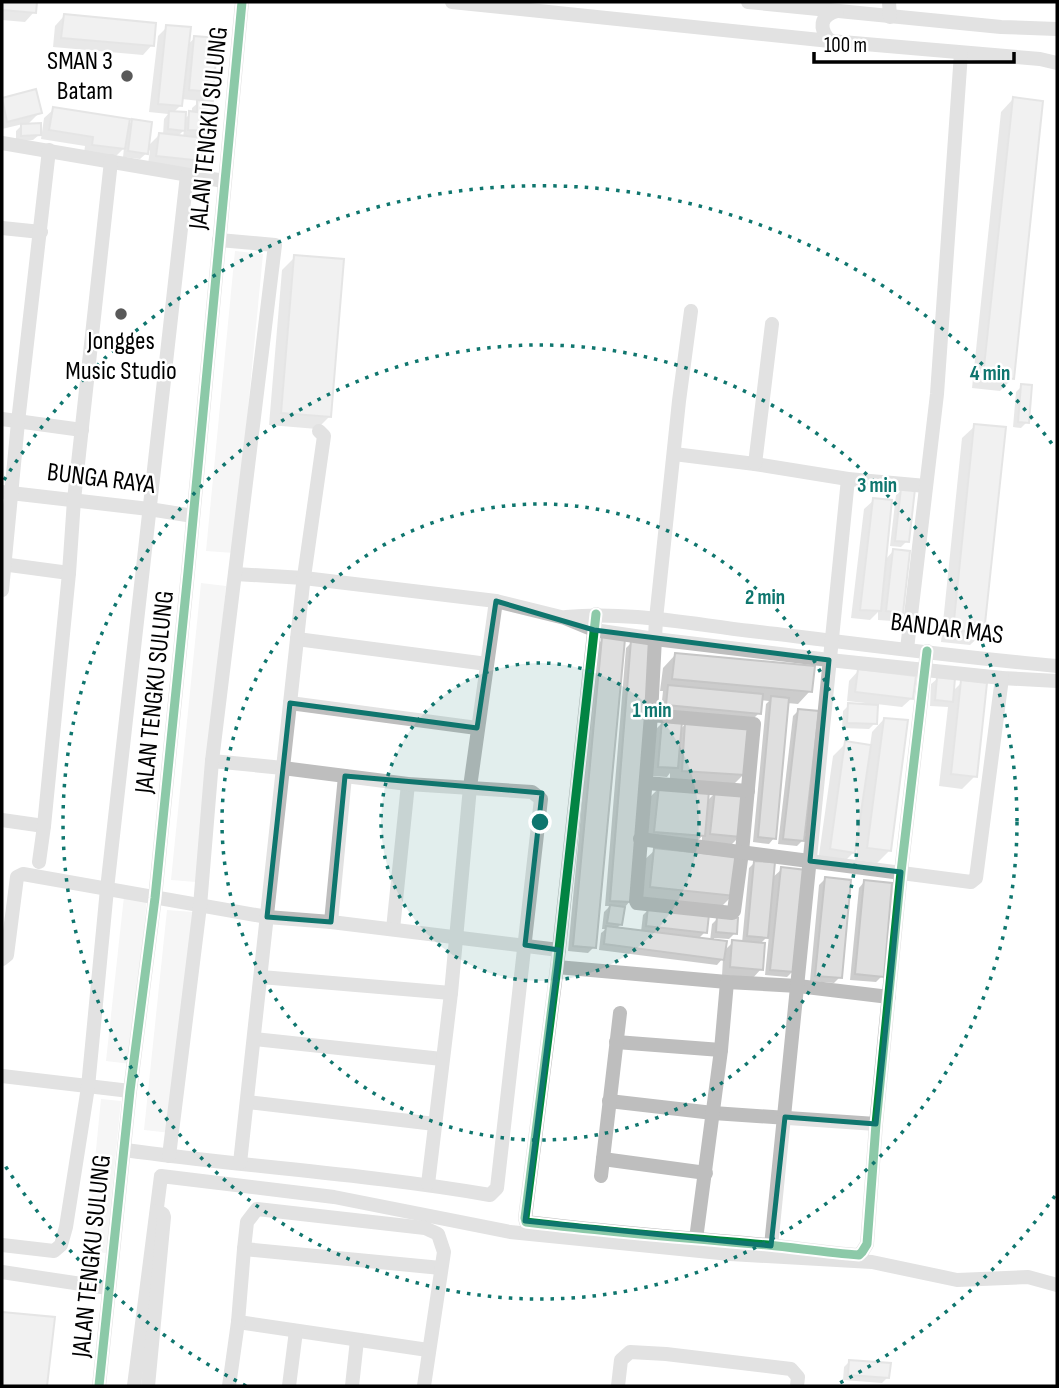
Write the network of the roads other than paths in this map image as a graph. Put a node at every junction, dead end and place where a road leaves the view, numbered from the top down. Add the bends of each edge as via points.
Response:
1 (242, 2) edge
2 (453, 2) edge
3 (748, 2) edge
4 (889, 9) edge
5 (836, 11) junction
6 (1057, 29) edge
7 (830, 41) junction
8 (961, 53) junction
9 (1057, 63) edge
10 (2, 143) edge
11 (49, 150) junction
12 (111, 161) junction
13 (187, 175) junction
14 (224, 181) junction
15 (2, 228) edge
16 (41, 232) junction
17 (219, 240) junction
18 (691, 311) dead end
19 (772, 324) dead end
20 (2, 419) edge
21 (18, 422) junction
22 (82, 430) junction
23 (319, 431) dead end
24 (674, 454) junction
25 (755, 464) junction
26 (848, 479) junction
27 (926, 486) junction
28 (7, 492) edge
29 (74, 500) junction
30 (149, 509) junction
31 (193, 516) junction
32 (3, 564) edge
33 (69, 573) junction
34 (235, 574) junction
35 (304, 578) junction
36 (2, 590) edge
37 (496, 601) junction
38 (596, 614) junction
39 (565, 618) junction
40 (656, 619) junction
41 (594, 630) junction
42 (297, 639) junction
43 (655, 639) junction
44 (831, 641) junction
45 (906, 649) junction
46 (927, 651) junction
47 (830, 660) junction
48 (486, 664) junction
49 (1057, 666) edge
50 (924, 669) junction
51 (1002, 678) junction
52 (1057, 681) edge
53 (290, 703) junction
54 (651, 715) junction
55 (477, 728) junction
56 (212, 761) junction
57 (284, 768) junction
58 (345, 776) junction
59 (646, 783) junction
60 (408, 784) junction
61 (470, 787) junction
62 (748, 791) junction
63 (2, 820) edge
64 (44, 826) junction
65 (640, 839) junction
66 (742, 852) junction
67 (810, 861) junction
68 (39, 862) dead end
69 (901, 872) junction
70 (107, 890) junction
71 (155, 898) junction
72 (7, 899) edge
73 (200, 906) junction
74 (267, 917) junction
75 (331, 922) junction
76 (393, 929) junction
77 (456, 938) junction
78 (525, 945) junction
79 (559, 950) junction
80 (2, 959) edge
81 (557, 967) junction
82 (261, 977) junction
83 (727, 982) junction
84 (798, 986) junction
85 (451, 993) junction
86 (889, 997) junction
87 (620, 1013) dead end
88 (254, 1039) junction
89 (616, 1042) junction
90 (721, 1050) junction
91 (442, 1059) junction
92 (2, 1076) edge
93 (88, 1087) junction
94 (130, 1091) junction
95 (609, 1101) junction
96 (247, 1102) junction
97 (713, 1113) junction
98 (785, 1118) junction
99 (435, 1124) junction
100 (876, 1124) junction
101 (125, 1150) junction
102 (169, 1156) junction
103 (603, 1159) junction
104 (240, 1163) junction
105 (705, 1173) junction
106 (601, 1176) dead end
107 (428, 1184) junction
108 (157, 1211) dead end
109 (696, 1239) junction
110 (2, 1245) edge
111 (771, 1246) junction
112 (244, 1248) junction
113 (441, 1268) junction
114 (2, 1272) edge
115 (108, 1288) junction
116 (238, 1322) junction
117 (296, 1331) junction
118 (357, 1340) junction
119 (428, 1350) junction
120 (99, 1386) edge
121 (148, 1386) edge
122 (229, 1386) edge
123 (289, 1386) edge
124 (352, 1386) edge
125 (424, 1386) edge
126 (618, 1386) edge
127 (797, 1386) edge

1 - 14 street, JALAN TENGKU SULUNG
2 - 7 street
3 - 5 street
4 - 5 street
4 - 6 street via 1001,27
5 - 7 street via 823,22 824,35
7 - 8 street
8 - 9 street
8 - 27 street via 937,394
10 - 11 street
11 - 12 street
11 - 16 street
12 - 13 street
12 - 22 street
13 - 14 street
13 - 30 street
14 - 17 street, JALAN TENGKU SULUNG
15 - 16 street
16 - 21 street
17 - 31 street, JALAN TENGKU SULUNG
17 - 34 street via 275,245
18 - 24 street
19 - 25 street
20 - 21 street
21 - 22 street
21 - 28 street
22 - 29 street
23 - 35 street via 324,436
24 - 25 street
24 - 40 street
25 - 26 street
26 - 27 street
26 - 44 street
27 - 45 street
28 - 29 street, BUNGA RAYA
28 - 32 street
29 - 30 street, BUNGA RAYA
29 - 33 street
30 - 31 street, BUNGA RAYA
30 - 70 street
31 - 71 street, JALAN TENGKU SULUNG
32 - 33 street
32 - 36 street
33 - 64 street
34 - 35 street
34 - 56 street
35 - 37 street
35 - 42 street
37 - 39 street
37 - 48 street
38 - 39 street, BANDAR MAS
38 - 40 street, BANDAR MAS
38 - 41 street
39 - 41 street, BANDAR MAS
40 - 43 street
40 - 44 street, BANDAR MAS
41 - 43 street, BANDAR MAS
41 - 79 street
42 - 48 street
42 - 53 street
43 - 47 street, BANDAR MAS
43 - 54 street
44 - 45 street, BANDAR MAS
44 - 47 street
45 - 46 street, BANDAR MAS
46 - 49 street, BANDAR MAS
46 - 50 street
47 - 50 street, BANDAR MAS
47 - 67 street
48 - 55 street
50 - 51 street, BANDAR MAS
50 - 69 street
51 - 52 street, BANDAR MAS
51 - 69 street via 975,878 971,882
53 - 55 street
53 - 57 street
54 - 59 street
54 - 62 street via 753,724
55 - 61 street
56 - 57 street
56 - 73 street
57 - 58 street
57 - 74 street
58 - 60 street
58 - 75 street
59 - 62 street
59 - 65 street
60 - 61 street
60 - 76 street
61 - 77 street
61 - 78 street via 532,792 541,799
62 - 66 street
63 - 64 street
64 - 68 street
65 - 66 street
65 - 66 street via 637,903 732,913
66 - 67 street
67 - 69 street
67 - 84 street
69 - 86 street
70 - 71 street
70 - 72 street via 23,874
70 - 93 street
71 - 73 street
71 - 94 street, JALAN TENGKU SULUNG
72 - 80 street via 8,955
73 - 74 street
73 - 102 street
74 - 75 street
74 - 82 street
75 - 76 street
76 - 77 street
77 - 78 street
77 - 85 street
78 - 79 street
78 - 107 street via 497,1188 490,1195
79 - 81 street
81 - 83 street
81 - 109 street via 525,1221
82 - 85 street
82 - 88 street
83 - 84 street
83 - 90 street
84 - 86 street
84 - 98 street
85 - 91 street
86 - 100 street
87 - 89 street
88 - 91 street
88 - 96 street
89 - 90 street
89 - 95 street
90 - 97 street
91 - 99 street
92 - 93 street
93 - 94 street
93 - 110 street via 61,1245 54,1251
94 - 101 street, JALAN TENGKU SULUNG
95 - 97 street
95 - 103 street
96 - 99 street
96 - 104 street
97 - 98 street
97 - 105 street
98 - 100 street
98 - 111 street
99 - 107 street
100 - 111 street via 867,1244 862,1252
101 - 102 street
101 - 115 street, JALAN TENGKU SULUNG
102 - 104 street
103 - 105 street
103 - 106 street
104 - 107 street
105 - 109 street
108 - 121 street via 164,1217
109 - 111 street
112 - 113 street
112 - 113 street via 247,1222 257,1209 425,1228 438,1234 444,1252
112 - 116 street
113 - 119 street
114 - 115 street
115 - 120 street, JALAN TENGKU SULUNG
116 - 117 street
116 - 122 street
117 - 118 street
117 - 123 street
118 - 119 street
118 - 124 street
119 - 125 street
126 - 127 street via 621,1360 630,1352 791,1369 799,1377

